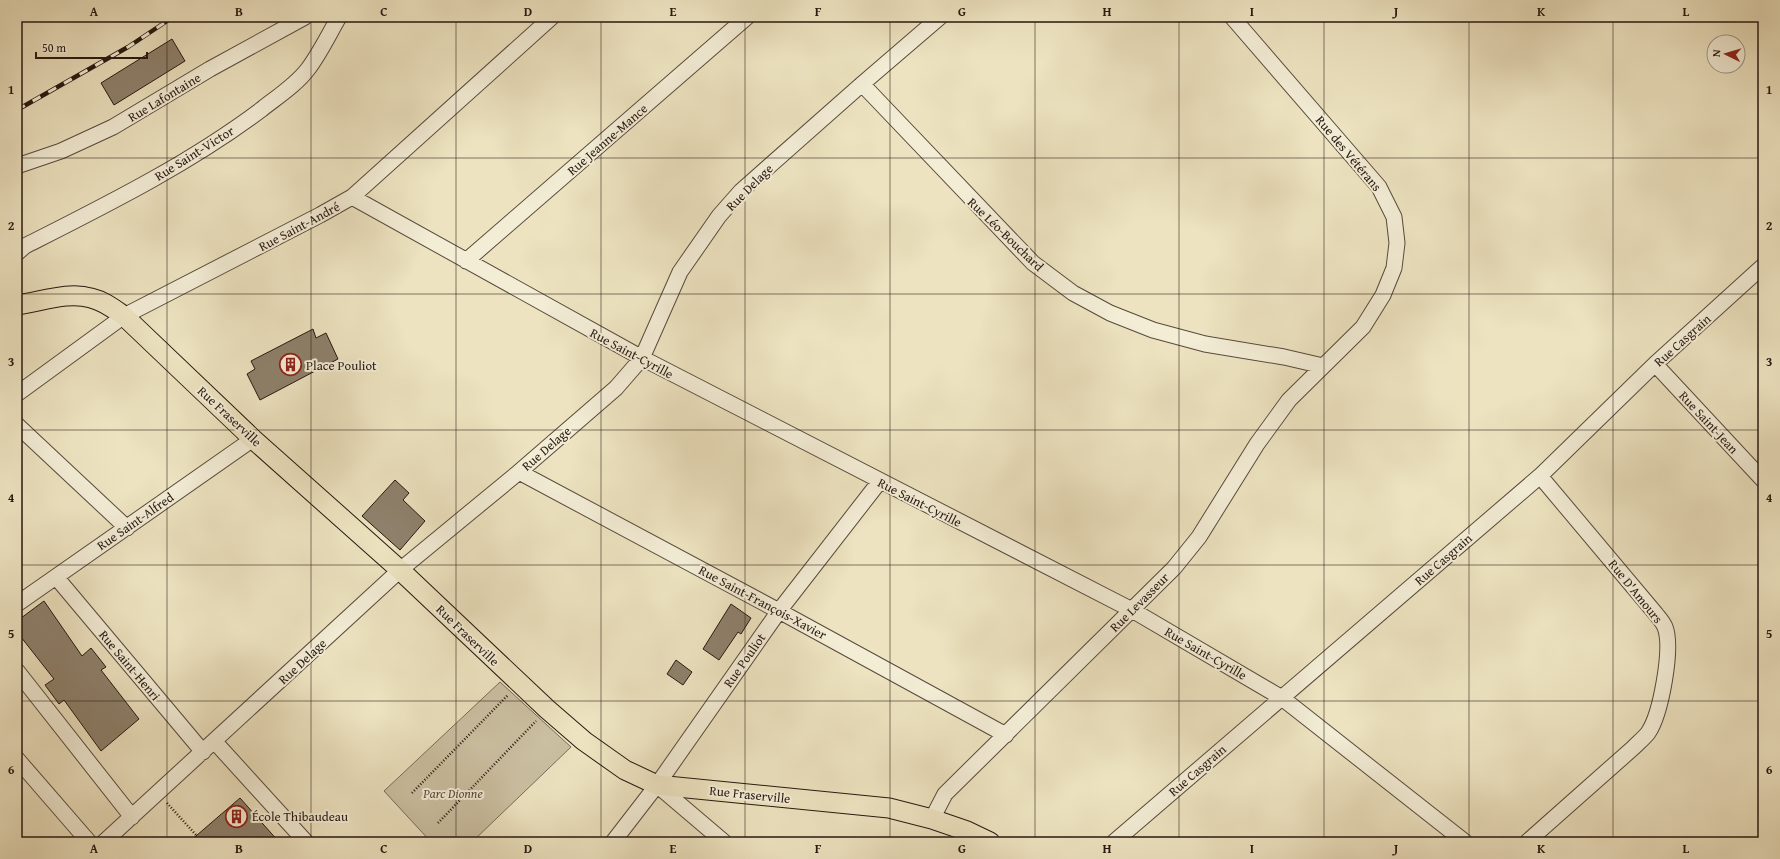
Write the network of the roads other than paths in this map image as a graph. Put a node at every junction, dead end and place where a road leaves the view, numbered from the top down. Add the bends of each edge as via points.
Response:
1 (305, 17) edge
2 (339, 17) edge
3 (552, 17) edge
4 (747, 17) edge
5 (940, 17) edge
6 (1232, 17) edge
7 (862, 84) junction
8 (17, 166) edge
9 (352, 197) junction
10 (17, 253) edge
11 (466, 261) junction
12 (1763, 266) edge
13 (17, 305) edge
14 (124, 316) junction
15 (642, 358) junction
16 (1655, 364) junction
17 (1323, 366) junction
18 (17, 394) edge
19 (17, 425) edge
20 (253, 439) junction
21 (519, 472) junction
22 (1540, 476) junction
23 (1763, 480) edge
24 (880, 481) junction
25 (127, 528) junction
26 (400, 570) junction
27 (56, 577) junction
28 (17, 604) edge
29 (779, 610) junction
30 (1132, 610) junction
31 (17, 671) edge
32 (1282, 698) junction
33 (1006, 735) junction
34 (215, 742) junction
35 (203, 752) junction
36 (17, 759) edge
37 (657, 785) junction
38 (132, 817) junction
39 (932, 819) junction
40 (89, 842) edge
41 (104, 842) edge
42 (306, 842) edge
43 (613, 842) edge
44 (724, 842) edge
45 (990, 842) edge
46 (1114, 842) edge
47 (1465, 842) edge
48 (1527, 842) edge

1 - 8 street, Rue Lafontaine via 210,69 113,127 61,151
2 - 10 street, Rue Saint-Victor via 308,70 289,88 251,116 219,139 134,190 25,246
3 - 9 street, Rue Saint-André
4 - 11 street, Rue Jeanne-Mance
5 - 7 street, Rue Delage
6 - 17 street, Rue des Vétérans via 1379,187 1394,217 1397,243 1394,268 1383,295 1363,327
7 - 15 street, Rue Delage via 741,191 719,216 680,272
7 - 17 street, Rue Léo-Bouchard via 1033,263 1073,293 1110,313 1153,330 1205,344
9 - 11 street, Rue Saint-Cyrille
9 - 14 street, Rue Saint-André
11 - 15 street, Rue Saint-Cyrille
12 - 16 street, Rue Casgrain
13 - 14 main road, Rue Fraserville via 82,296 106,304
14 - 18 street, Rue Saint-André
14 - 20 main road, Rue Fraserville
15 - 21 street, Rue Delage via 616,388
15 - 24 street, Rue Saint-Cyrille
16 - 22 street, Rue Casgrain
16 - 23 street, Rue Saint-Jean
17 - 30 street, Rue Levasseur via 1284,406 1199,537 1174,568
19 - 25 street
20 - 25 street, Rue Saint-Alfred
20 - 26 main road, Rue Fraserville
21 - 26 street, Rue Delage
21 - 29 street, Rue Saint-François-Xavier
22 - 32 street, Rue Casgrain
22 - 48 street, Rue D'Amours via 1656,614 1665,626 1667,638 1663,690 1657,715 1648,732
24 - 29 street, Rue Pouliot
24 - 30 street, Rue Saint-Cyrille
25 - 27 street, Rue Saint-Alfred
26 - 34 street, Rue Delage
26 - 37 main road, Rue Fraserville via 584,741 625,770
27 - 28 street, Rue Saint-Alfred
27 - 35 street, Rue Saint-Henri
29 - 33 street, Rue Saint-François-Xavier
29 - 37 street, Rue Pouliot
30 - 32 street, Rue Saint-Cyrille
30 - 33 street, Rue Levasseur
31 - 38 street
32 - 46 street, Rue Casgrain
32 - 47 street, Rue Saint-Cyrille
33 - 39 street, Rue Levasseur via 945,794
34 - 35 street, Rue Delage
34 - 42 street
35 - 38 street, Rue Delage
36 - 40 street
37 - 39 main road, Rue Fraserville via 889,808
37 - 43 street, Rue Pouliot
37 - 44 street
38 - 41 street, Rue Delage
39 - 45 main road, Rue Fraserville

